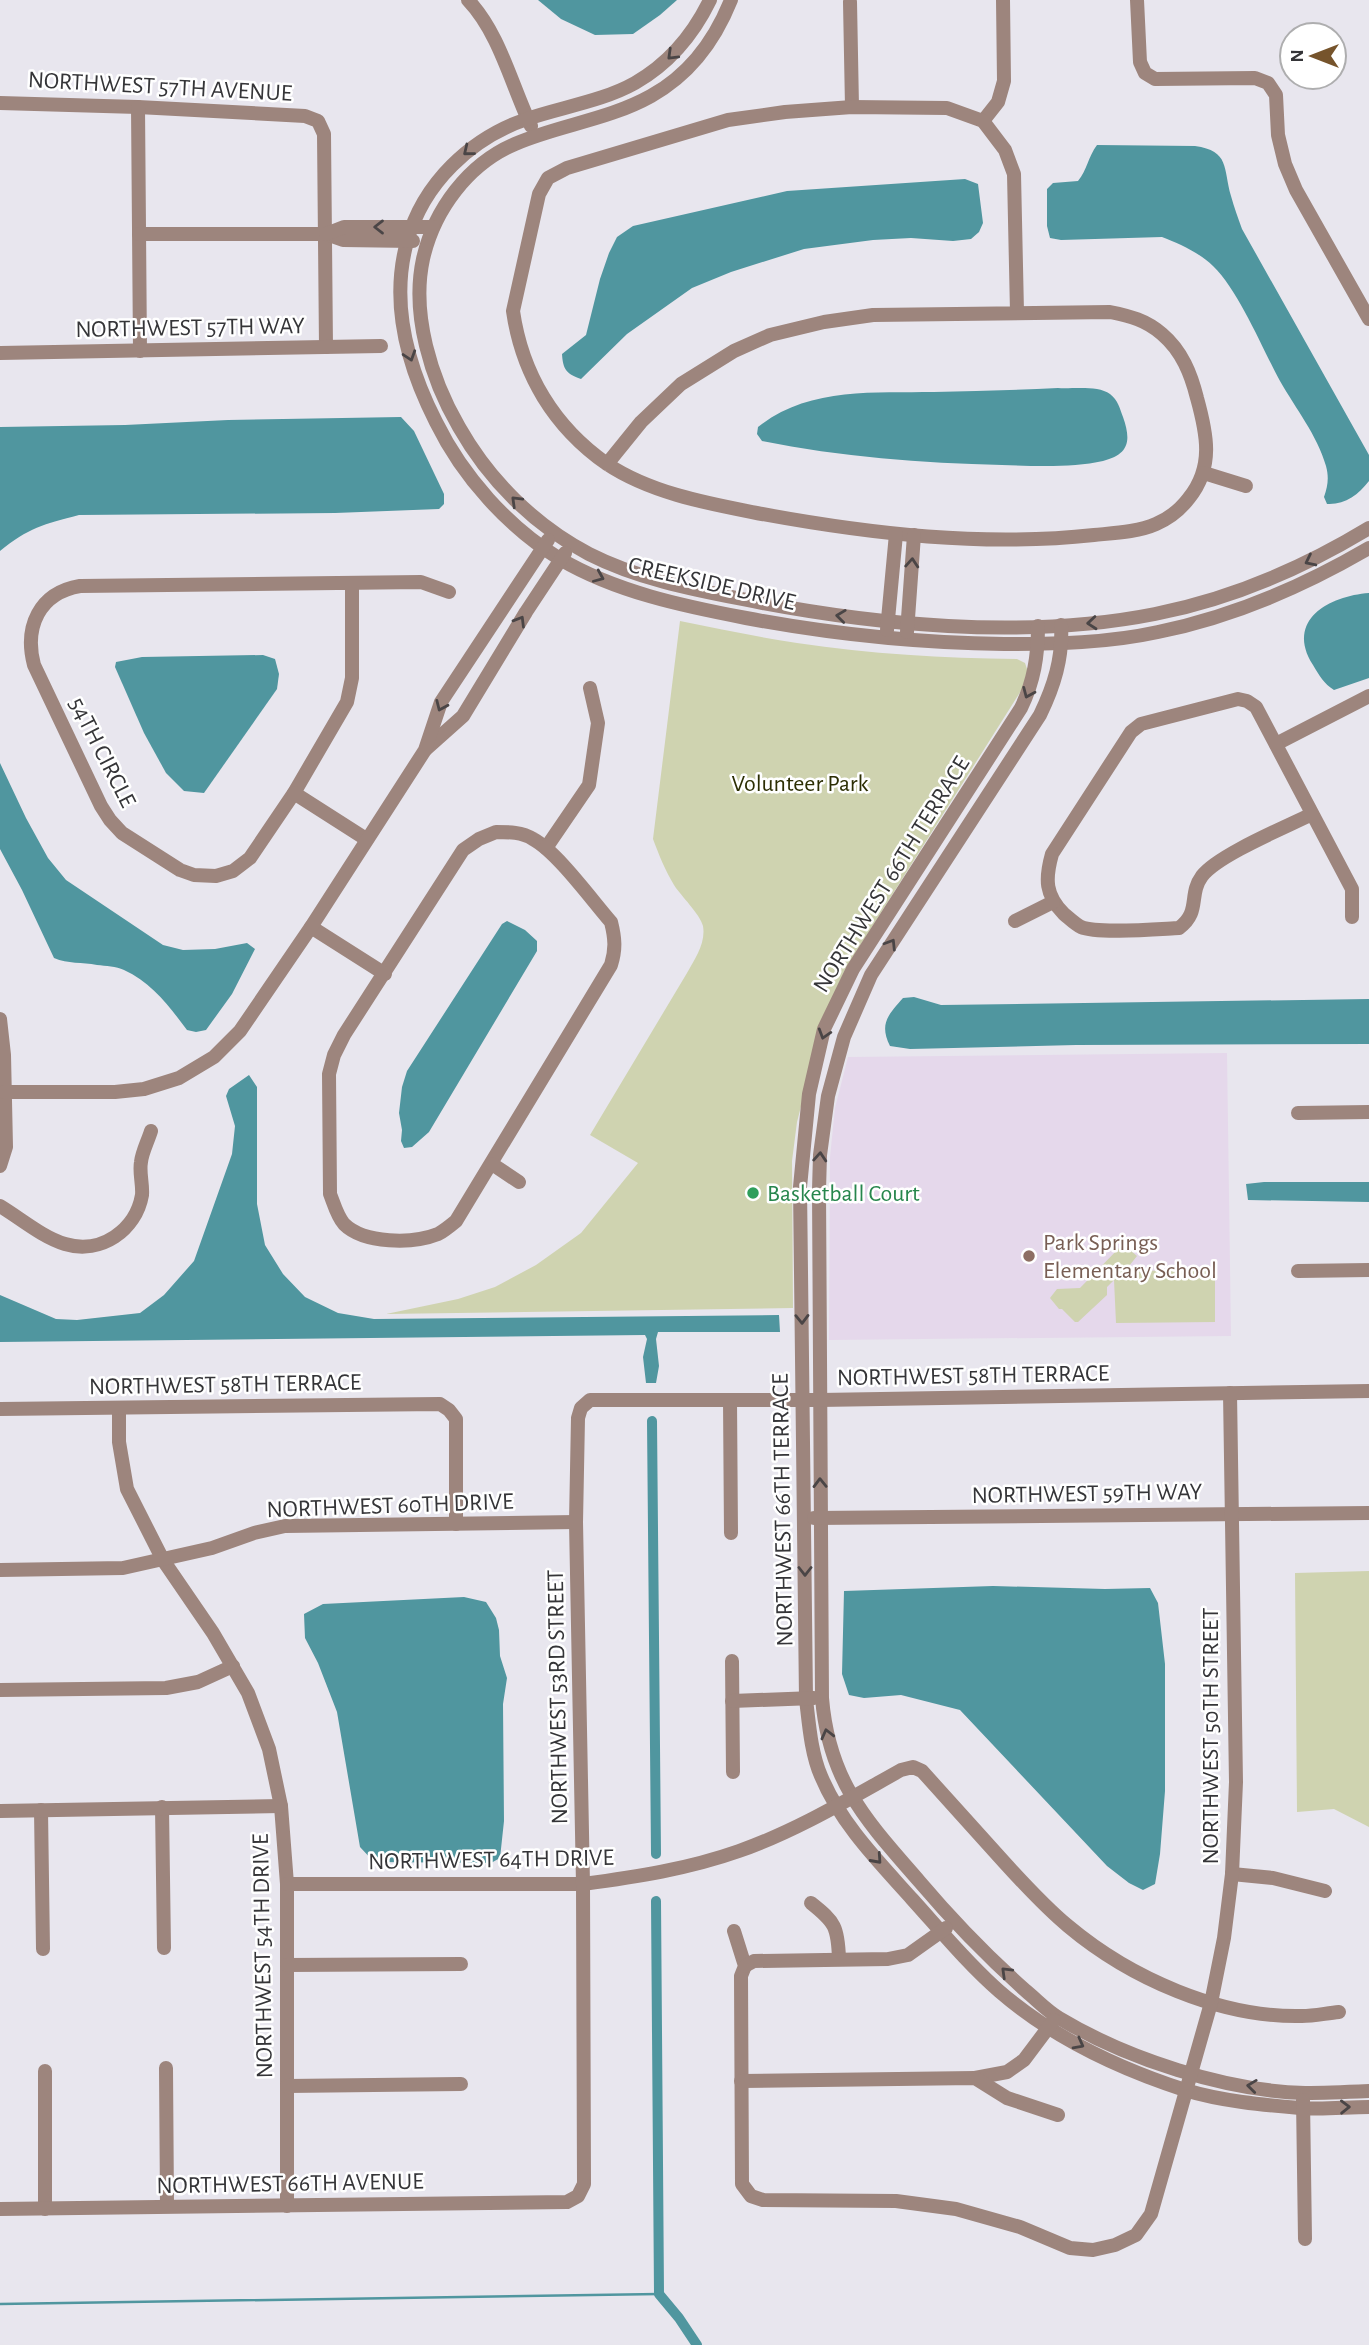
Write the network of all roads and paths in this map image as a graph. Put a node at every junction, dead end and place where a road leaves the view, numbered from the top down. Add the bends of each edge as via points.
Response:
1 (467, 0) edge
2 (710, 0) edge
3 (731, 0) edge
4 (1003, 0) edge
5 (1137, 0) edge
6 (850, 2) dead end
7 (0, 103) edge
8 (138, 107) junction
9 (852, 107) junction
10 (527, 119) junction
11 (983, 121) junction
12 (536, 136) junction
13 (139, 234) junction
14 (326, 234) junction
15 (409, 234) junction
16 (431, 234) junction
17 (1017, 312) junction
18 (1369, 319) edge
19 (381, 346) dead end
20 (326, 348) junction
21 (140, 351) junction
22 (0, 353) edge
23 (607, 464) junction
24 (1205, 473) junction
25 (1246, 486) dead end
26 (1369, 528) edge
27 (553, 532) junction
28 (896, 534) junction
29 (914, 535) junction
30 (571, 543) junction
31 (544, 547) junction
32 (1369, 548) edge
33 (561, 559) junction
34 (352, 583) junction
35 (449, 592) dead end
36 (888, 621) junction
37 (908, 622) junction
38 (1061, 625) junction
39 (1038, 626) junction
40 (887, 638) junction
41 (906, 640) junction
42 (1038, 644) junction
43 (1062, 644) junction
44 (465, 666) junction
45 (485, 679) junction
46 (590, 688) dead end
47 (1369, 696) edge
48 (1276, 744) junction
49 (425, 750) junction
50 (294, 793) junction
51 (1312, 814) junction
52 (366, 839) junction
53 (547, 848) junction
54 (1053, 902) junction
55 (1352, 917) dead end
56 (1015, 920) dead end
57 (311, 927) junction
58 (384, 974) junction
59 (0, 1019) edge
60 (4, 1093) junction
61 (1369, 1112) edge
62 (1298, 1113) dead end
63 (151, 1132) dead end
64 (492, 1164) junction
65 (0, 1166) edge
66 (519, 1182) dead end
67 (0, 1206) edge
68 (800, 1251) junction
69 (820, 1251) junction
70 (1369, 1270) edge
71 (1298, 1271) dead end
72 (1369, 1391) edge
73 (1230, 1393) junction
74 (730, 1400) junction
75 (804, 1400) junction
76 (820, 1400) junction
77 (119, 1408) junction
78 (582, 1408) joint
79 (0, 1409) edge
80 (1369, 1513) edge
81 (1233, 1514) junction
82 (805, 1518) junction
83 (821, 1518) junction
84 (576, 1522) junction
85 (456, 1524) junction
86 (731, 1533) dead end
87 (163, 1560) junction
88 (0, 1570) edge
89 (732, 1661) dead end
90 (233, 1666) junction
91 (0, 1690) edge
92 (822, 1698) junction
93 (806, 1699) junction
94 (732, 1701) junction
95 (733, 1772) dead end
96 (852, 1797) junction
97 (836, 1805) junction
98 (281, 1806) junction
99 (162, 1807) junction
100 (41, 1810) junction
101 (0, 1811) edge
102 (1232, 1874) junction
103 (287, 1884) junction
104 (583, 1884) junction
105 (1325, 1891) dead end
106 (811, 1903) dead end
107 (954, 1922) junction
108 (734, 1931) dead end
109 (941, 1931) junction
110 (164, 1948) dead end
111 (43, 1950) dead end
112 (839, 1959) junction
113 (461, 1964) dead end
114 (287, 1965) junction
115 (745, 1966) junction
116 (1211, 2003) junction
117 (1339, 2012) dead end
118 (1053, 2023) junction
119 (166, 2068) dead end
120 (45, 2071) dead end
121 (1191, 2074) junction
122 (975, 2078) junction
123 (741, 2081) junction
124 (461, 2084) dead end
125 (287, 2086) junction
126 (1187, 2090) junction
127 (1369, 2091) edge
128 (1303, 2093) junction
129 (1369, 2107) edge
130 (1303, 2108) junction
131 (1058, 2115) dead end
132 (578, 2196) joint
133 (167, 2206) junction
134 (287, 2206) junction
135 (0, 2209) edge
136 (45, 2209) junction
137 (1306, 2239) dead end

1 - 10 street via 494,39
2 -> 10 street, CREEKSIDE DRIVE via 688,38 654,71 631,85
3 - 12 street, CREEKSIDE DRIVE via 700,55 667,86 624,109
4 - 11 street via 1004,81 998,102
5 - 18 street via 1140,62 1145,73 1155,79 1255,78 1268,83 1276,95 1278,135 1296,190
6 - 9 street
7 - 8 street, NORTHWEST 57TH AVENUE
8 - 13 street
8 - 14 street, NORTHWEST 57TH AVENUE via 305,116 318,121 324,134
9 - 11 street via 947,108
9 - 23 street via 728,120 567,168 548,178 539,194 513,311 522,355 533,383 552,411
10 - 12 street
10 -> 15 street, CREEKSIDE DRIVE via 485,138 450,167 427,197
11 - 17 street via 1005,150 1014,174
12 - 16 street, CREEKSIDE DRIVE via 481,165 452,194
13 - 14 street
13 - 21 street
14 - 15 street via 344,228
14 - 20 street
15 - 16 street
15 -> 31 street, CREEKSIDE DRIVE via 400,284 403,328 427,405 480,489
27 -> 16 street, CREEKSIDE DRIVE via 503,488 451,415 429,355 419,299
17 - 23 street via 873,315 824,321 771,335 734,351 681,384 641,422
17 - 24 street via 1110,312 1138,318 1163,335 1181,355 1191,376 1206,430
19 - 20 street, NORTHWEST 57TH WAY
20 - 21 street, NORTHWEST 57TH WAY
21 - 22 street, NORTHWEST 57TH WAY
23 - 28 street via 673,494
24 - 25 street
24 - 29 street via 1178,512 1155,525 1057,539
26 -> 38 street, CREEKSIDE DRIVE via 1302,565 1234,593 1157,614
27 - 30 street, CREEKSIDE DRIVE
27 - 31 street
28 - 29 street
28 - 36 street
37 -> 29 street
30 - 33 street
36 -> 30 street, CREEKSIDE DRIVE via 683,586 607,562
31 - 33 street, CREEKSIDE DRIVE
31 - 44 street
32 - 43 street, CREEKSIDE DRIVE via 1292,589 1228,613 1159,632
33 -> 40 street, CREEKSIDE DRIVE via 620,586 677,603 782,625
45 -> 33 street
34 - 35 street, 54TH CIRCLE via 421,582
34 - 50 street, 54TH CIRCLE via 352,678 347,702
34 - 50 street, 54TH CIRCLE via 80,586 53,595 41,608 30,635 34,665 105,813 122,833 180,870 216,876 233,871 250,858
36 - 37 street, CREEKSIDE DRIVE
36 - 40 street
37 - 39 street, CREEKSIDE DRIVE
37 - 41 street
38 - 39 street, CREEKSIDE DRIVE
38 - 43 street, NORTHWEST 66TH TERRACE
39 - 42 street, NORTHWEST 66TH TERRACE
40 - 41 street, CREEKSIDE DRIVE
41 - 42 street, CREEKSIDE DRIVE
42 - 43 street, CREEKSIDE DRIVE
42 -> 68 street, NORTHWEST 66TH TERRACE via 1032,686 1021,708 853,969 824,1029 801,1156
69 -> 43 street, NORTHWEST 66TH TERRACE via 820,1155 828,1096 844,1037 872,975 1040,715 1052,690
44 - 45 street
44 -> 49 street via 441,702
45 - 49 street via 463,716
46 - 53 street via 598,723 589,785
47 - 48 street
48 - 51 street
48 - 54 street via 1256,707 1238,699 1141,724 1130,732 1052,854 1048,887
49 - 52 street
50 - 52 street
51 - 54 street via 1213,863 1200,878 1188,922 1178,929 1081,927
51 - 55 street via 1352,889
52 - 57 street
53 - 58 street via 531,837 496,832 463,850
53 - 64 street via 611,922 615,952
54 - 56 street
57 - 58 street
57 - 60 street via 240,1031 214,1057 179,1078 114,1093
58 - 64 street via 344,1035 329,1074 330,1194 335,1210 343,1223 370,1238 422,1238 440,1233 456,1222
59 - 60 street
60 - 65 street via 6,1147
61 - 62 street
63 - 67 street via 140,1163 142,1194 136,1212 127,1228 99,1245 66,1245
64 - 66 street
68 - 69 street
68 -> 75 street, NORTHWEST 66TH TERRACE
69 - 76 street, NORTHWEST 66TH TERRACE
70 - 71 street
72 - 73 street, NORTHWEST 58TH TERRACE
73 - 76 street, NORTHWEST 58TH TERRACE
73 - 81 street, NORTHWEST 50TH STREET
74 - 75 street, NORTHWEST 58TH TERRACE
74 - 78 street, NORTHWEST 58TH TERRACE via 590,1400
74 - 86 street
75 - 76 street, NORTHWEST 58TH TERRACE
75 - 82 street, NORTHWEST 66TH TERRACE
83 -> 76 street, NORTHWEST 66TH TERRACE
77 - 79 street, NORTHWEST 58TH TERRACE
77 - 85 street, NORTHWEST 58TH TERRACE via 440,1404 456,1419
77 - 87 street, NORTHWEST 54TH DRIVE via 127,1489
78 - 84 street, NORTHWEST 53RD STREET
80 - 81 street, NORTHWEST 59TH WAY
81 - 83 street, NORTHWEST 59TH WAY
81 - 102 street, NORTHWEST 50TH STREET via 1236,1782
82 - 83 street, NORTHWEST 59TH WAY
82 -> 93 street, NORTHWEST 66TH TERRACE
83 - 92 street, NORTHWEST 66TH TERRACE
84 - 85 street, NORTHWEST 60TH DRIVE
84 - 104 street, NORTHWEST 53RD STREET
85 - 87 street, NORTHWEST 60TH DRIVE via 285,1526
87 - 88 street, NORTHWEST 60TH DRIVE via 123,1568
87 - 90 street, NORTHWEST 54TH DRIVE
89 - 94 street
90 - 91 street via 198,1682 166,1688
90 - 98 street, NORTHWEST 54TH DRIVE via 269,1749
92 - 93 street
96 -> 92 street, NORTHWEST 66TH TERRACE via 837,1768
93 - 94 street
93 - 97 street, NORTHWEST 66TH TERRACE via 820,1775
94 - 95 street
96 - 97 street, NORTHWEST 64TH DRIVE
96 - 107 street, NORTHWEST 66TH TERRACE
96 - 116 street, NORTHWEST 64TH DRIVE via 901,1770 913,1767 922,1771 1067,1926 1115,1961
97 - 104 street, NORTHWEST 64TH DRIVE via 741,1851 685,1867
97 -> 109 street, NORTHWEST 66TH TERRACE via 858,1839
98 - 99 street
98 - 103 street, NORTHWEST 54TH DRIVE
99 - 100 street
99 - 110 street
100 - 101 street
100 - 111 street
102 - 105 street
102 - 116 street, NORTHWEST 50TH STREET
103 - 104 street, NORTHWEST 64TH DRIVE
103 - 114 street, NORTHWEST 54TH DRIVE
104 - 132 street, NORTHWEST 53RD STREET via 584,2184
106 - 112 street via 831,1919 838,1933
107 - 109 street
118 -> 107 street, NORTHWEST 66TH TERRACE
108 - 115 street
109 - 112 street via 908,1955
109 - 118 street, NORTHWEST 66TH TERRACE via 999,1991
112 - 115 street via 754,1961
113 - 114 street
114 - 125 street, NORTHWEST 54TH DRIVE
115 - 123 street via 741,1976
116 - 117 street, NORTHWEST 64TH DRIVE via 1302,2016
116 - 121 street, NORTHWEST 50TH STREET
118 - 121 street, NORTHWEST 66TH TERRACE
118 - 122 street via 1024,2060 1007,2072
118 -> 126 street, NORTHWEST 66TH TERRACE via 1134,2070
119 - 133 street
120 - 136 street
121 - 126 street, NORTHWEST 50TH STREET
128 -> 121 street, NORTHWEST 66TH TERRACE
122 - 123 street
122 - 131 street via 1007,2098
123 - 126 street, NORTHWEST 50TH STREET via 742,2184 751,2196 763,2200 896,2201 956,2209 1020,2227 1070,2248 1093,2250 1136,2235 1151,2214
124 - 125 street
125 - 134 street, NORTHWEST 54TH DRIVE
126 - 130 street, NORTHWEST 66TH TERRACE
127 - 128 street, NORTHWEST 66TH TERRACE
128 - 130 street
130 -> 129 street, NORTHWEST 66TH TERRACE
130 - 137 street
132 - 134 street, NORTHWEST 66TH AVENUE via 567,2202
133 - 134 street, NORTHWEST 66TH AVENUE
133 - 136 street, NORTHWEST 66TH AVENUE
135 - 136 street, NORTHWEST 66TH AVENUE

